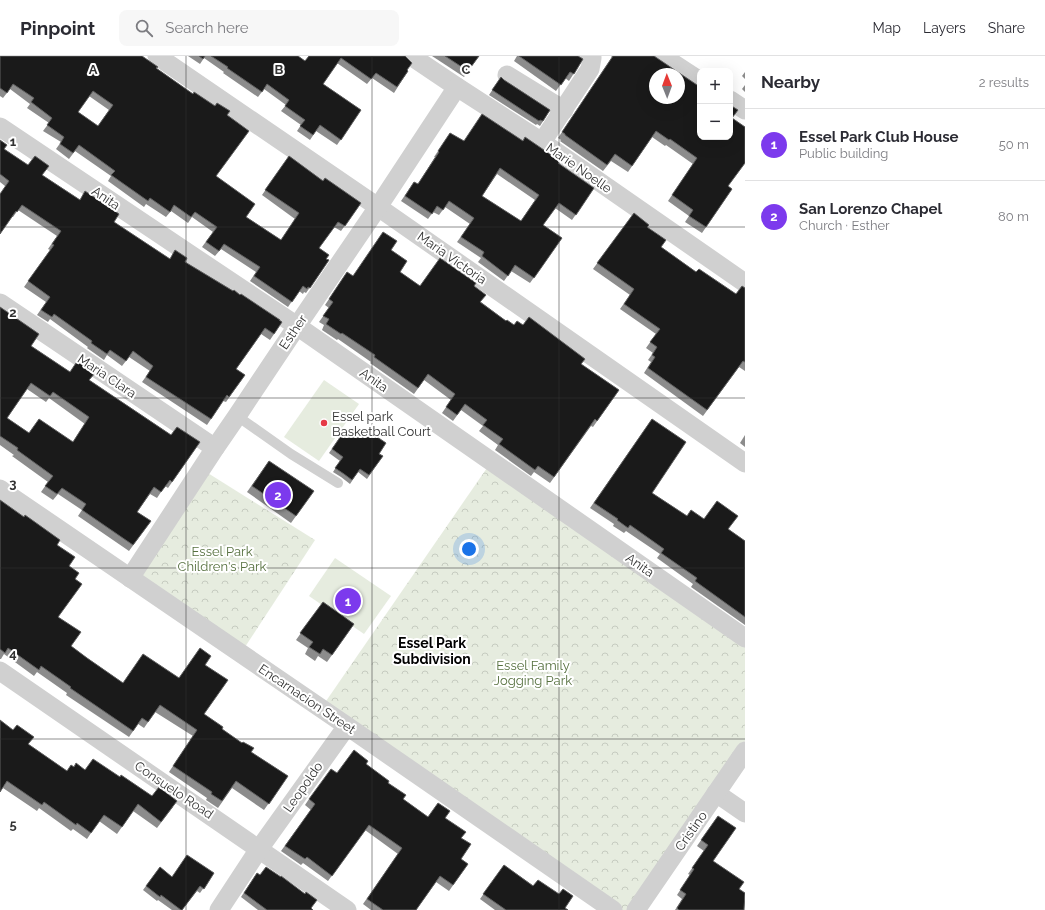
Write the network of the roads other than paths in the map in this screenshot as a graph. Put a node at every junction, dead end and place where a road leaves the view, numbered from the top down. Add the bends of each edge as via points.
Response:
1 (157, 56) edge
2 (411, 56) edge
3 (589, 56) edge
4 (669, 58) edge
5 (507, 75) dead end
6 (697, 79) edge
7 (457, 87) junction
8 (733, 102) edge
9 (564, 110) junction
10 (745, 110) edge
11 (0, 127) edge
12 (542, 142) junction
13 (378, 207) junction
14 (745, 283) edge
15 (0, 303) edge
16 (297, 326) junction
17 (237, 416) junction
18 (215, 448) junction
19 (745, 463) edge
20 (338, 482) dead end
21 (0, 489) edge
22 (130, 578) junction
23 (745, 638) edge
24 (0, 671) edge
25 (347, 726) junction
26 (745, 751) edge
27 (716, 793) junction
28 (745, 813) edge
29 (259, 849) junction
30 (218, 910) edge
31 (347, 910) edge
32 (613, 910) edge
33 (636, 910) edge

1 - 13 street, Maria Victoria
2 - 7 street, Marie Noelle
3 - 9 street via 592,58 590,69
4 - 6 street
5 - 9 street
7 - 12 street, Marie Noelle
7 - 13 street, Esther
8 - 10 street
9 - 12 street
11 - 16 street, Anita
12 - 14 street, Marie Noelle
13 - 16 street, Esther
13 - 19 street, Maria Victoria
15 - 18 street, Maria Clara
16 - 17 street, Esther
16 - 23 street, Anita
17 - 18 street, Esther
17 - 20 lane via 291,454
18 - 22 street, Esther
21 - 22 street, Encarnacion Street
22 - 25 street, Encarnacion Street
24 - 29 street, Consuelo Road
25 - 29 street, Leopoldo
25 - 32 street, Encarnacion Street
26 - 27 street, Cristino
27 - 28 street
27 - 33 street, Cristino
29 - 30 street, Leopoldo
29 - 31 street, Consuelo Road

